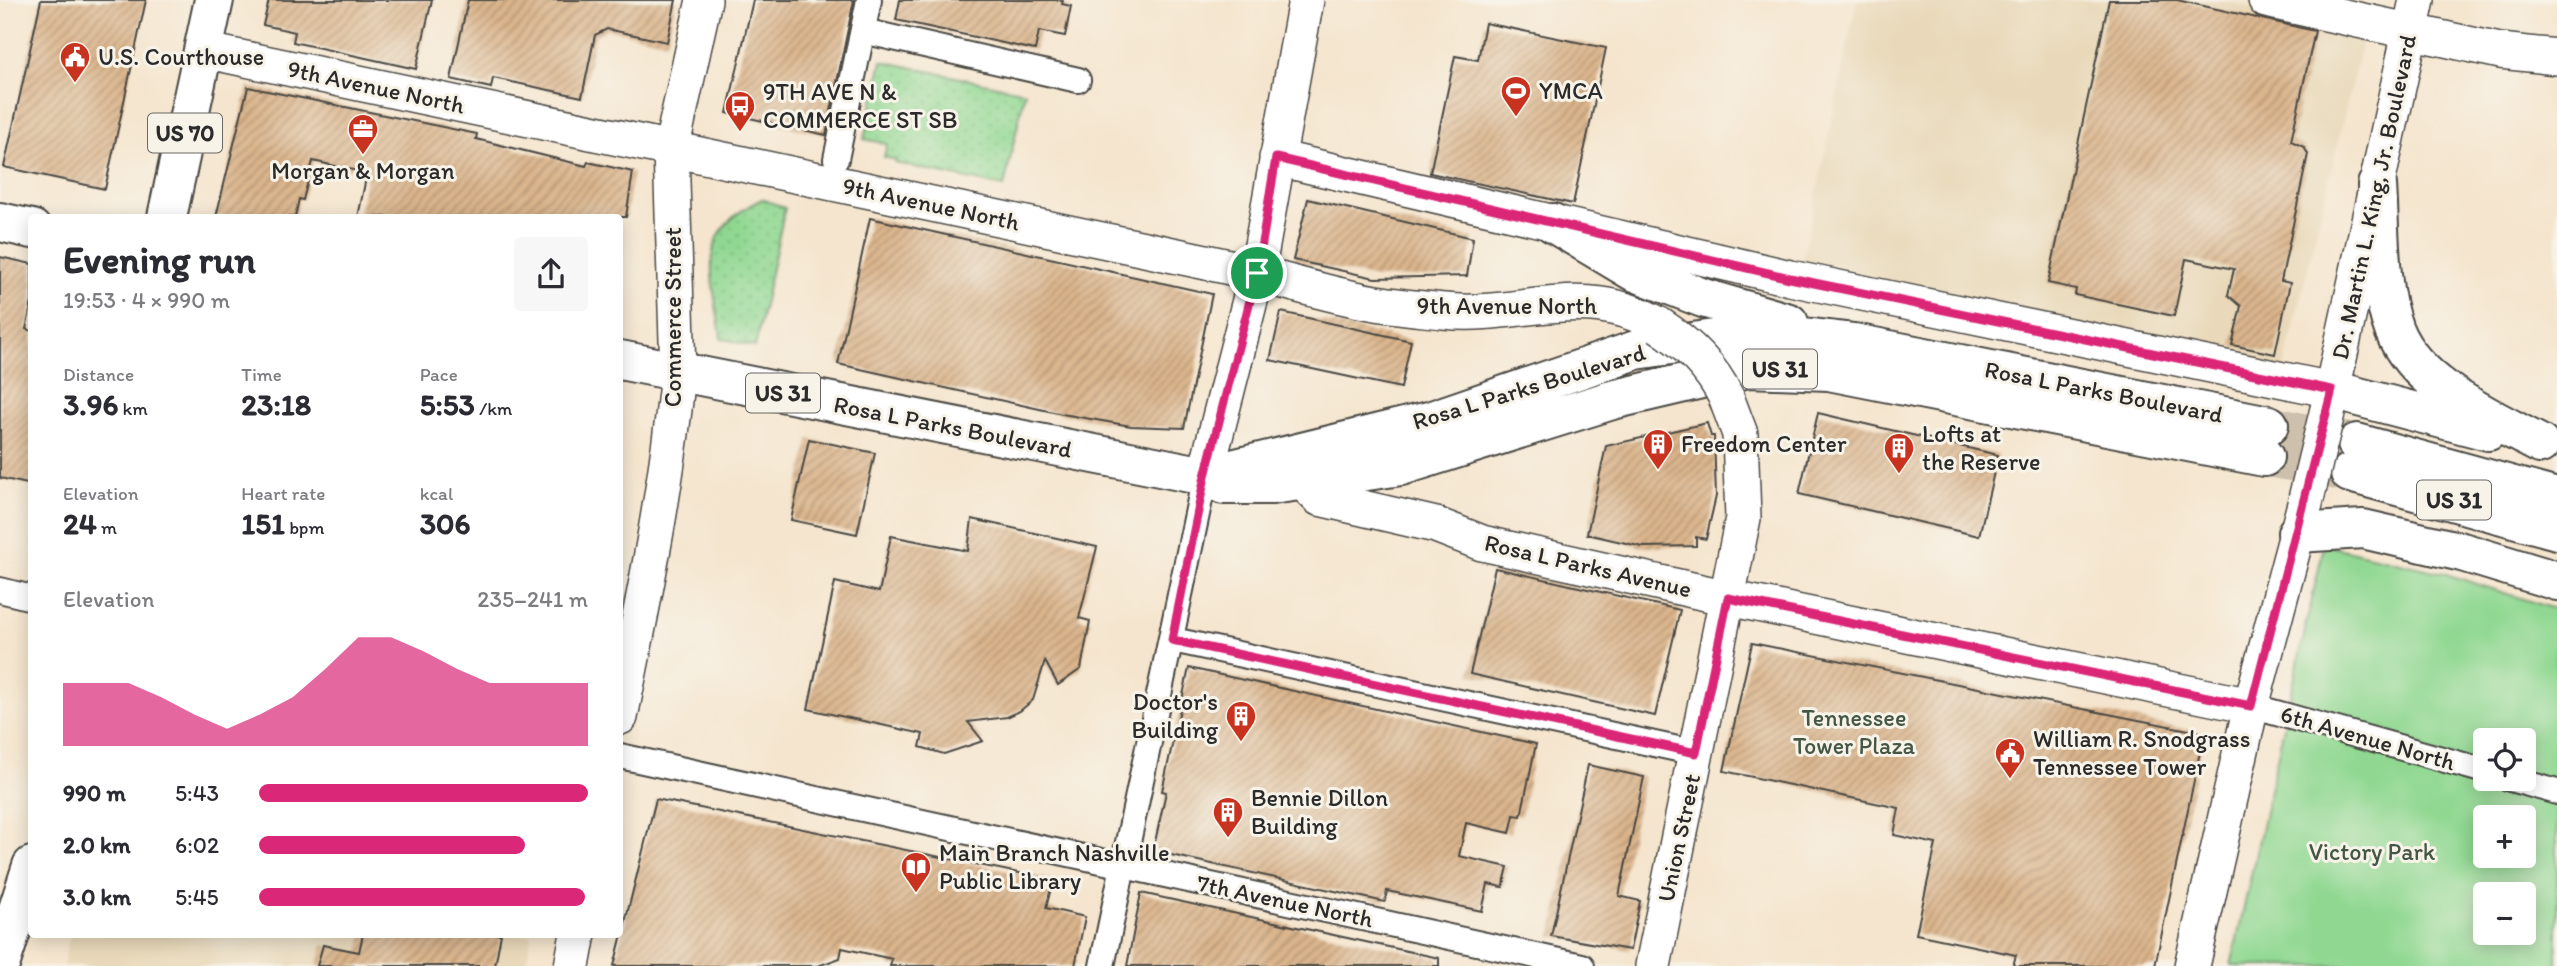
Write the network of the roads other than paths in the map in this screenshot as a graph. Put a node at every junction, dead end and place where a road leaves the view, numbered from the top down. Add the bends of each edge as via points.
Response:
1 (214, 0) edge
2 (704, 0) edge
3 (869, 0) edge
4 (1306, 0) edge
5 (2266, 0) edge
6 (2413, 16) edge
7 (863, 31) junction
8 (203, 50) junction
9 (2557, 57) edge
10 (1078, 80) dead end
11 (671, 150) junction
12 (1276, 158) junction
13 (836, 159) dead end
14 (2377, 185) junction
15 (168, 214) edge
16 (0, 222) edge
17 (1553, 223) junction
18 (28, 228) edge
19 (1257, 273) junction
20 (1659, 325) joint
21 (1854, 343) junction
22 (623, 361) edge
23 (678, 372) junction
24 (2330, 400) junction
25 (2549, 447) edge
26 (1205, 476) junction
27 (1303, 482) junction
28 (2557, 498) edge
29 (2302, 516) junction
30 (2557, 530) edge
31 (2557, 581) edge
32 (0, 590) edge
33 (28, 597) edge
34 (1728, 598) junction
35 (1172, 640) junction
36 (623, 702) edge
37 (2251, 706) junction
38 (1696, 753) junction
39 (623, 757) edge
40 (2473, 768) edge
41 (2536, 786) edge
42 (2557, 792) edge
43 (1123, 866) junction
44 (28, 877) edge
45 (577, 938) edge
46 (1, 955) edge
47 (572, 966) edge
48 (1102, 966) edge
49 (1582, 966) edge
50 (1653, 966) edge
51 (2192, 966) edge

1 - 8 main road, US 70
2 - 11 street, Commerce Street
3 - 7 street
4 - 12 street
5 - 6 street
6 - 9 street via 2500,51
6 - 14 street, Dr. Martin L. King, Jr. Boulevard
7 - 10 street
7 - 13 street
8 - 11 street, 9th Avenue North
8 - 15 main road, US 70
11 - 19 street, 9th Avenue North
11 - 23 street, Commerce Street
12 - 17 street
12 - 19 street
14 - 24 street, Dr. Martin L. King, Jr. Boulevard
14 - 25 main road via 2383,275 2394,330 2404,346 2416,364 2463,404
16 - 18 main road
17 - 21 main road via 1633,271 1703,298
17 - 24 street
19 - 20 street, 9th Avenue North via 1372,302 1446,311 1590,303 1640,314
19 - 26 street
20 - 34 street, Union Street, bridge via 1684,341 1717,378 1740,435 1743,519
21 - 26 main road, Rosa L Parks Boulevard / US 31 via 1763,332 1636,350 1429,421
21 - 27 main road, Rosa L Parks Boulevard / US 31 via 2266,441 1829,371 1748,368 1612,400 1401,466
22 - 23 main road, Rosa L Parks Boulevard / US 31
23 - 26 main road, Rosa L Parks Boulevard / US 31
23 - 36 street, Commerce Street via 651,561
24 - 25 main road
24 - 29 street, Dr. Martin L. King, Jr. Boulevard, bridge
26 - 27 main road, Rosa L Parks Boulevard / US 31 via 1240,487
26 - 35 street
27 - 34 street, Rosa L Parks Avenue via 1319,498 1436,526 1482,543
28 - 30 main road, US 31 via 2353,458
29 - 31 main road via 2462,552
29 - 37 street, Dr. Martin L. King, Jr. Boulevard
32 - 33 street
34 - 37 street, Rosa L Parks Avenue
34 - 38 street, Union Street
35 - 38 street
35 - 43 street
37 - 40 street, 6th Avenue North
37 - 51 street, Dr. Martin L. King, Jr. Boulevard
38 - 50 street, Union Street
39 - 43 street, 7th Avenue North
41 - 42 street
43 - 48 street
43 - 49 street, 7th Avenue North
44 - 46 main road
45 - 47 street

